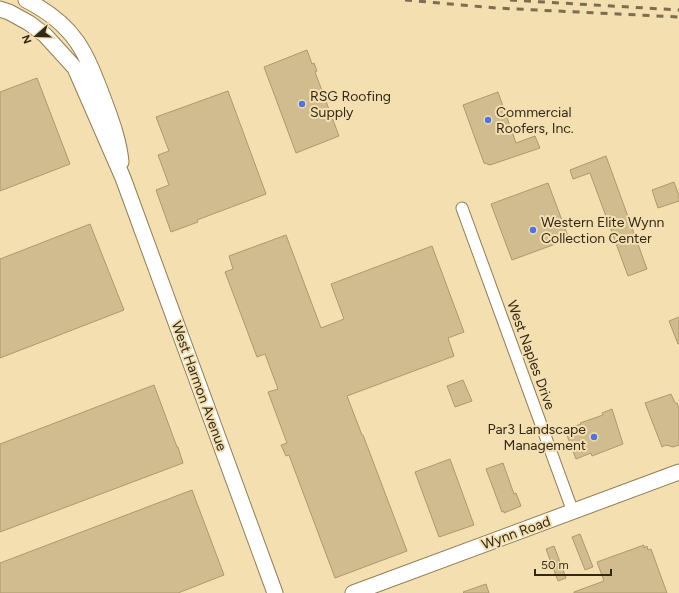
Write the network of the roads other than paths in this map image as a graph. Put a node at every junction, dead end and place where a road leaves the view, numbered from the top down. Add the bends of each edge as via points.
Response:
1 (26, 0) edge
2 (0, 9) edge
3 (110, 137) junction
4 (462, 208) dead end
5 (679, 472) edge
6 (573, 512) junction
7 (275, 593) edge
8 (353, 593) edge

1 - 3 main road, West Harmon Avenue via 66,27 86,55 92,67
2 - 3 main road, West Harmon Avenue via 29,23 46,35 67,58 78,73
3 - 7 main road, West Harmon Avenue via 120,150 123,178
4 - 6 street, West Naples Drive
5 - 6 main road, Wynn Road
6 - 8 main road, Wynn Road

